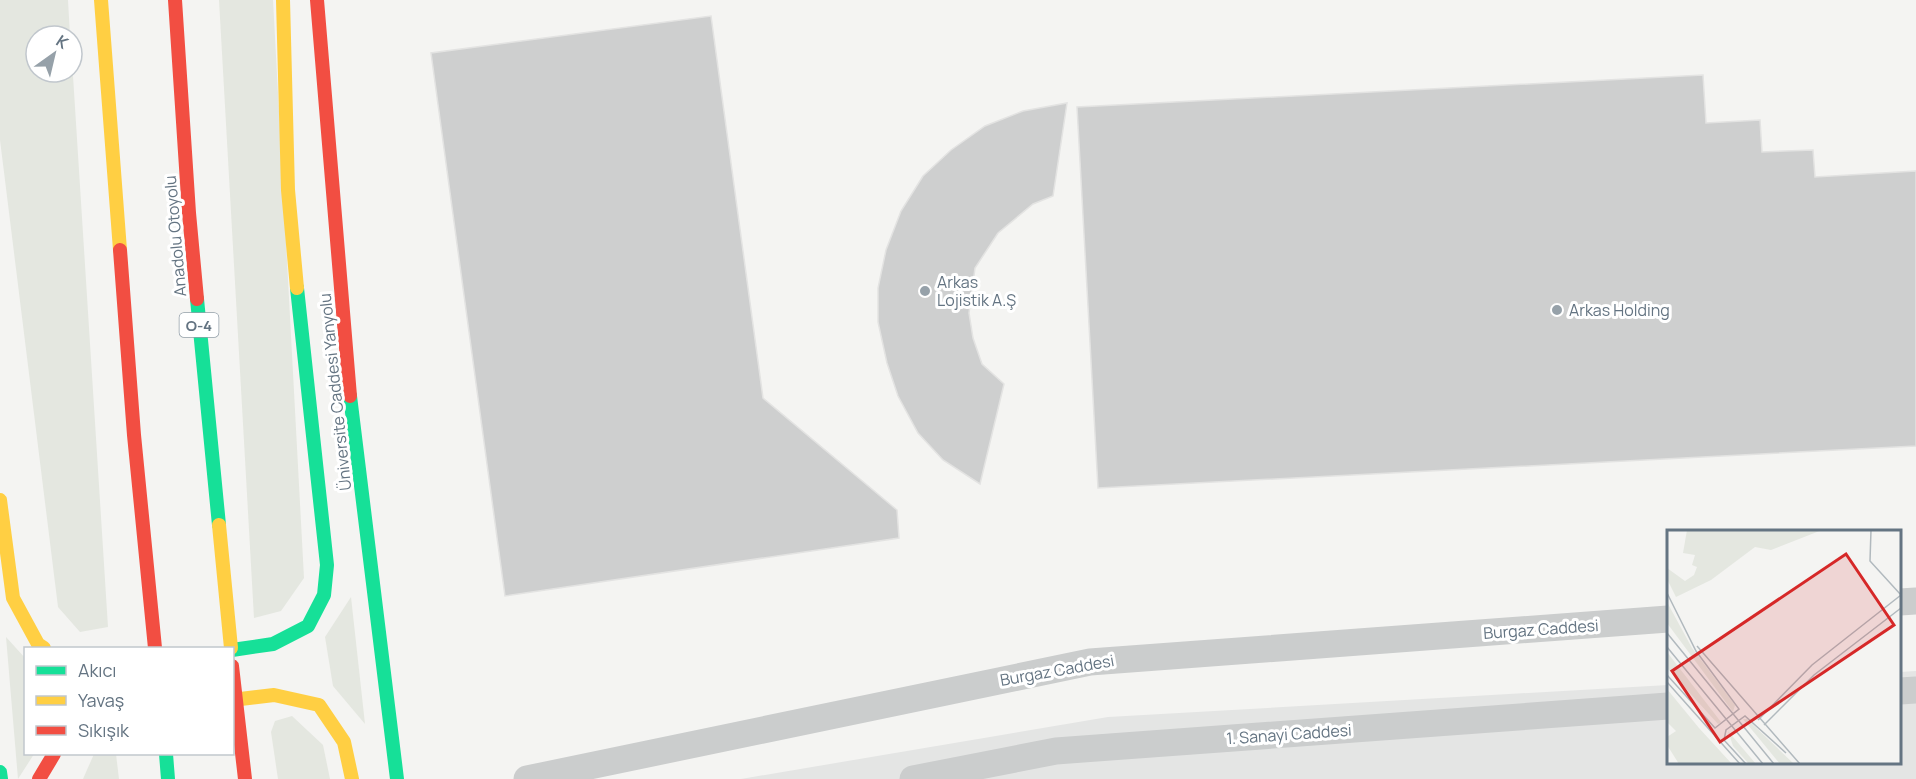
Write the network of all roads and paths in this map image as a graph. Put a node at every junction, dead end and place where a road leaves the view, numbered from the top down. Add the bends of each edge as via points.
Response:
1 (101, 0) edge
2 (175, 0) edge
3 (283, 0) edge
4 (317, 0) edge
5 (0, 500) edge
6 (1916, 601) edge
7 (1901, 602) edge
8 (1667, 619) edge
9 (42, 647) edge
10 (155, 647) edge
11 (232, 647) edge
12 (234, 649) edge
13 (234, 685) edge
14 (1916, 690) edge
15 (1901, 691) edge
16 (234, 700) edge
17 (1667, 706) edge
18 (53, 755) edge
19 (166, 755) edge
20 (0, 772) edge
21 (1, 779) edge
22 (39, 779) edge
23 (168, 779) edge
24 (244, 779) edge
25 (352, 779) edge
26 (397, 779) edge
27 (527, 779) edge
28 (913, 779) edge

1 - 10 main road via 134,435
2 - 11 main road, Anadolu Otoyolu / O-4 via 189,213
3 - 12 main road via 288,190 327,565 324,595 308,627 273,644
4 - 26 main road, Üniversite Caddesi Yanyolu via 347,375
5 - 9 main road via 13,598
6 - 7 street
8 - 27 street, Burgaz Caddesi via 1090,662
13 - 24 main road
14 - 15 street
16 - 25 main road via 274,695 319,705 344,742
17 - 28 street, 1. Sanayi Caddesi via 1056,751
18 - 22 main road
19 - 23 main road
20 - 21 main road

